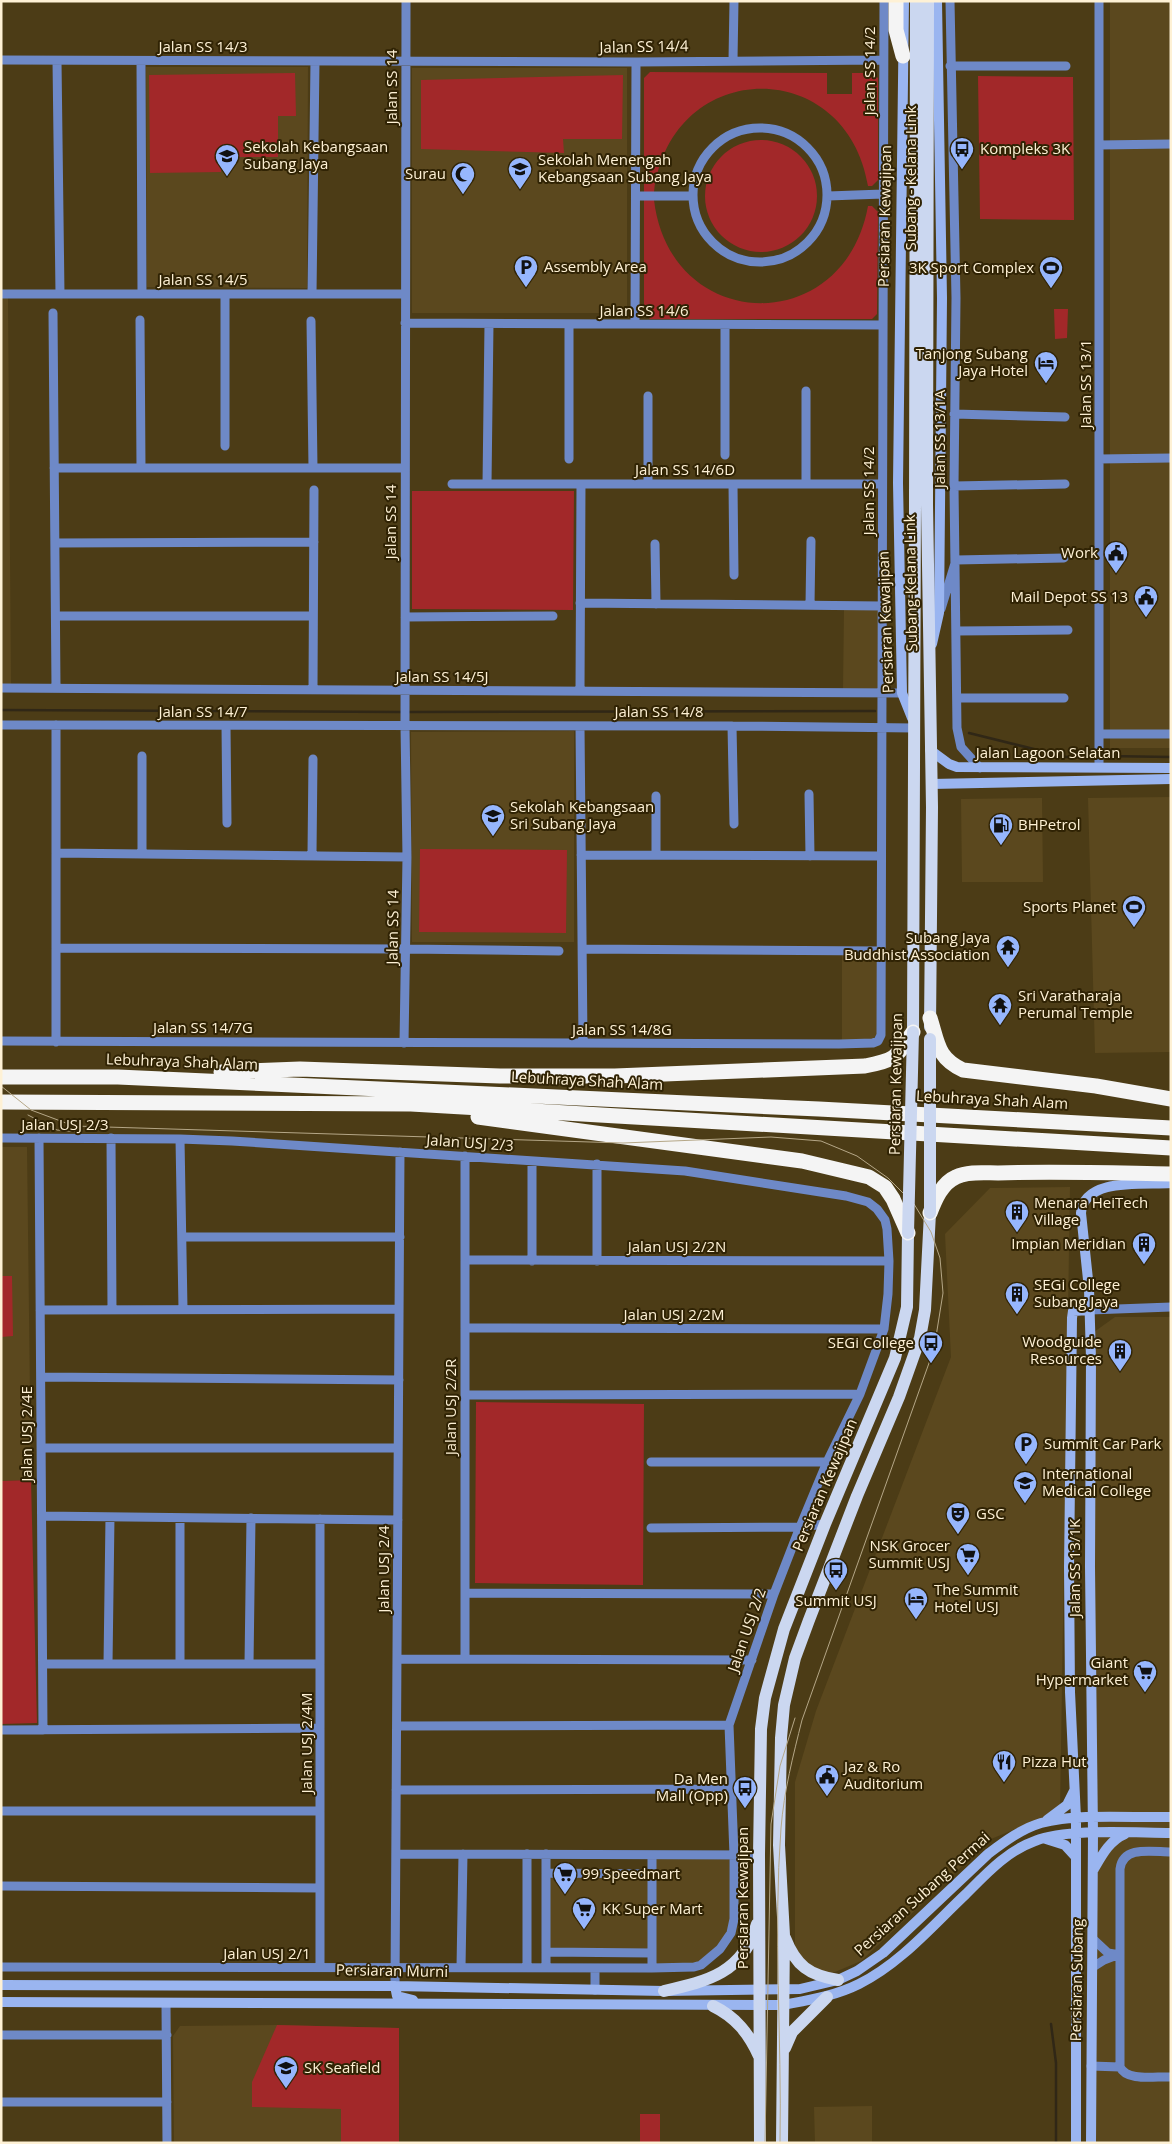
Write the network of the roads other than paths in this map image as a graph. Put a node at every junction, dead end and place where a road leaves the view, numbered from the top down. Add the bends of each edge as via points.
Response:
1 (406, 1) edge
2 (734, 1) edge
3 (884, 1) edge
4 (896, 1) edge
5 (904, 1) edge
6 (916, 1) edge
7 (928, 1) edge
8 (937, 1) edge
9 (950, 1) edge
10 (1100, 1) edge
11 (903, 56) junction
12 (1, 60) edge
13 (57, 60) junction
14 (733, 60) junction
15 (883, 60) junction
16 (141, 61) junction
17 (316, 61) junction
18 (406, 61) junction
19 (636, 62) junction
20 (950, 66) junction
21 (1066, 66) dead end
22 (1171, 144) edge
23 (1099, 145) junction
24 (883, 194) junction
25 (636, 196) junction
26 (693, 196) junction
27 (828, 196) junction
28 (902, 215) junction
29 (941, 252) junction
30 (1, 294) edge
31 (60, 294) junction
32 (142, 294) junction
33 (225, 294) junction
34 (312, 294) junction
35 (405, 294) junction
36 (53, 313) dead end
37 (140, 320) dead end
38 (311, 321) dead end
39 (405, 323) junction
40 (489, 324) junction
41 (569, 324) junction
42 (635, 324) junction
43 (725, 325) junction
44 (883, 325) junction
45 (806, 391) dead end
46 (648, 396) dead end
47 (954, 414) junction
48 (1065, 417) dead end
49 (225, 446) dead end
50 (725, 455) dead end
51 (1171, 458) edge
52 (569, 459) dead end
53 (1100, 459) junction
54 (54, 468) junction
55 (141, 468) junction
56 (313, 468) junction
57 (405, 468) junction
58 (452, 484) dead end
59 (488, 484) junction
60 (581, 484) junction
61 (648, 484) junction
62 (734, 484) junction
63 (806, 484) junction
64 (882, 484) junction
65 (1065, 484) dead end
66 (954, 486) junction
67 (314, 490) dead end
68 (921, 504) junction
69 (811, 541) dead end
70 (314, 542) junction
71 (55, 544) junction
72 (655, 544) dead end
73 (1064, 558) dead end
74 (956, 560) junction
75 (734, 575) dead end
76 (580, 603) junction
77 (656, 604) junction
78 (810, 605) junction
79 (882, 606) junction
80 (940, 613) junction
81 (56, 616) junction
82 (313, 616) junction
83 (553, 616) dead end
84 (405, 617) junction
85 (1068, 630) dead end
86 (956, 631) junction
87 (928, 662) junction
88 (1, 688) edge
89 (56, 688) junction
90 (313, 690) junction
91 (405, 690) junction
92 (580, 691) junction
93 (902, 692) junction
94 (882, 693) junction
95 (957, 698) junction
96 (1064, 698) dead end
97 (405, 717) junction
98 (1, 725) edge
99 (56, 725) junction
100 (226, 726) junction
101 (580, 726) junction
102 (732, 726) junction
103 (914, 726) junction
104 (882, 727) junction
105 (1099, 734) junction
106 (1171, 734) edge
107 (930, 750) junction
108 (142, 756) dead end
109 (313, 759) dead end
110 (1099, 767) junction
111 (980, 768) junction
112 (1171, 768) edge
113 (1171, 780) edge
114 (931, 784) junction
115 (809, 794) dead end
116 (656, 796) dead end
117 (227, 824) dead end
118 (734, 824) dead end
119 (56, 853) junction
120 (142, 854) junction
121 (312, 854) junction
122 (581, 854) junction
123 (656, 855) junction
124 (810, 856) junction
125 (881, 856) junction
126 (407, 857) junction
127 (56, 948) junction
128 (407, 949) junction
129 (582, 949) junction
130 (881, 951) junction
131 (559, 952) dead end
132 (930, 1018) junction
133 (913, 1032) junction
134 (1, 1041) edge
135 (56, 1042) junction
136 (404, 1043) junction
137 (583, 1043) junction
138 (839, 1044) joint
139 (118, 1076) junction
140 (1, 1077) edge
141 (1171, 1099) edge
142 (1, 1102) edge
143 (411, 1104) junction
144 (1171, 1128) edge
145 (1, 1138) edge
146 (39, 1138) junction
147 (112, 1138) junction
148 (180, 1139) junction
149 (1171, 1148) edge
150 (400, 1152) junction
151 (465, 1156) junction
152 (532, 1161) junction
153 (596, 1164) junction
154 (1171, 1174) edge
155 (1171, 1183) edge
156 (930, 1213) junction
157 (908, 1233) junction
158 (182, 1237) junction
159 (400, 1237) junction
160 (465, 1260) junction
161 (532, 1261) junction
162 (597, 1261) junction
163 (888, 1261) junction
164 (1171, 1307) edge
165 (400, 1308) junction
166 (183, 1309) junction
167 (40, 1310) junction
168 (112, 1310) junction
169 (1090, 1310) junction
170 (465, 1328) junction
171 (884, 1329) junction
172 (41, 1377) junction
173 (399, 1380) junction
174 (860, 1394) junction
175 (465, 1395) junction
176 (1092, 1425) junction
177 (1072, 1426) junction
178 (41, 1448) junction
179 (398, 1448) junction
180 (651, 1462) dead end
181 (827, 1462) junction
182 (42, 1516) junction
183 (110, 1517) junction
184 (180, 1518) junction
185 (250, 1518) junction
186 (320, 1519) junction
187 (398, 1520) junction
188 (825, 1524) junction
189 (800, 1527) junction
190 (651, 1528) dead end
191 (465, 1593) junction
192 (774, 1594) junction
193 (397, 1659) junction
194 (465, 1659) junction
195 (752, 1660) junction
196 (43, 1664) junction
197 (108, 1664) junction
198 (180, 1664) junction
199 (249, 1664) junction
200 (320, 1664) junction
201 (397, 1726) junction
202 (729, 1726) junction
203 (320, 1728) junction
204 (1, 1730) edge
205 (43, 1730) junction
206 (730, 1789) junction
207 (396, 1790) junction
208 (1074, 1790) junction
209 (1, 1811) edge
210 (320, 1811) junction
211 (1171, 1817) edge
212 (1076, 1818) junction
213 (1093, 1818) junction
214 (1040, 1824) junction
215 (1093, 1833) junction
216 (1131, 1833) junction
217 (1171, 1833) edge
218 (1076, 1834) junction
219 (1040, 1839) junction
220 (1171, 1852) edge
221 (396, 1854) junction
222 (463, 1854) junction
223 (527, 1854) junction
224 (546, 1854) junction
225 (652, 1855) junction
226 (734, 1855) junction
227 (759, 1855) junction
228 (1076, 1857) junction
229 (1093, 1870) junction
230 (546, 1873) junction
231 (652, 1874) junction
232 (1, 1886) edge
233 (320, 1888) junction
234 (760, 1913) junction
235 (784, 1935) junction
236 (1093, 1938) junction
237 (546, 1952) junction
238 (652, 1953) junction
239 (1120, 1955) junction
240 (1, 1967) edge
241 (320, 1967) junction
242 (395, 1967) junction
243 (1093, 1967) junction
244 (462, 1968) junction
245 (527, 1968) junction
246 (546, 1968) junction
247 (594, 1968) junction
248 (652, 1968) junction
249 (838, 1980) junction
250 (1, 1985) edge
251 (395, 1986) junction
252 (595, 1990) junction
253 (664, 1991) junction
254 (760, 1991) junction
255 (783, 1991) junction
256 (827, 1997) junction
257 (1, 2002) edge
258 (166, 2004) junction
259 (431, 2004) junction
260 (760, 2005) junction
261 (782, 2005) junction
262 (713, 2006) junction
263 (1, 2035) edge
264 (167, 2035) junction
265 (760, 2058) junction
266 (782, 2058) junction
267 (1091, 2066) junction
268 (1120, 2066) junction
269 (1171, 2077) edge
270 (1, 2102) edge
271 (167, 2102) junction
272 (167, 2143) edge
273 (760, 2143) edge
274 (782, 2143) edge
275 (1076, 2143) edge
276 (1091, 2143) edge

1 - 18 street, Jalan SS 14
2 - 14 street
3 - 15 street, Jalan SS 14/2
4 - 11 highway via 896,30
5 - 11 main road, Persiaran Kewajipan
6 - 68 main road, Subang - Kelana Link, bridge
7 - 68 main road, Subang - Kelana Link, bridge
8 - 29 main road
9 - 20 street, Jalan SS 13/1A
10 - 23 street, Jalan SS 13/1
11 - 28 main road, Persiaran Kewajipan
12 - 13 street, Jalan SS 14/3
13 - 16 street, Jalan SS 14/3
13 - 31 street
14 - 15 street, Jalan SS 14/4
14 - 19 street, Jalan SS 14/4
15 - 24 street, Jalan SS 14/2
16 - 17 street, Jalan SS 14/3
16 - 32 street
17 - 18 street, Jalan SS 14/3
17 - 34 street
18 - 19 street, Jalan SS 14/4
18 - 35 street, Jalan SS 14
19 - 25 street
20 - 21 street
20 - 47 street, Jalan SS 13/1A via 956,298
22 - 23 street
23 - 53 street, Jalan SS 13/1
24 - 27 street
24 - 44 street, Jalan SS 14/2
25 - 26 street
25 - 42 street
26 - 27 street via 703,230 714,243 728,254 761,262 786,256 808,242 826,213
26 - 27 street via 695,178 715,145 750,128 770,128 805,144 818,159 826,177
28 - 29 main road via 911,203 920,200 930,205 935,213
28 - 93 main road, Persiaran Kewajipan via 898,483
29 - 80 main road
30 - 31 street, Jalan SS 14/5
31 - 32 street, Jalan SS 14/5
32 - 33 street, Jalan SS 14/5
33 - 34 street, Jalan SS 14/5
33 - 49 street
34 - 35 street, Jalan SS 14/5
35 - 39 street, Jalan SS 14
36 - 54 street
37 - 55 street
38 - 56 street
39 - 40 street, Jalan SS 14/6
39 - 57 street, Jalan SS 14
40 - 41 street, Jalan SS 14/6
40 - 59 street
41 - 42 street, Jalan SS 14/6
41 - 52 street
42 - 43 street, Jalan SS 14/6
43 - 44 street, Jalan SS 14/6
43 - 50 street
44 - 64 street, Jalan SS 14/2
45 - 63 street
46 - 61 street
47 - 48 street
47 - 66 street, Jalan SS 13/1A
51 - 53 street
53 - 105 street, Jalan SS 13/1
54 - 55 street
54 - 71 street
55 - 56 street
56 - 57 street
57 - 84 street, Jalan SS 14
58 - 59 street, Jalan SS 14/6D
59 - 60 street, Jalan SS 14/6D
60 - 61 street, Jalan SS 14/6D
60 - 76 street
61 - 62 street, Jalan SS 14/6D
62 - 63 street, Jalan SS 14/6D
62 - 75 street
63 - 64 street, Jalan SS 14/6D
64 - 79 street, Jalan SS 14/2
65 - 66 street
66 - 74 street, Jalan SS 13/1A
67 - 70 street
68 - 87 main road, Subang-Kelana Link
68 - 103 main road, Subang-Kelana Link
69 - 78 street
70 - 71 street
70 - 82 street
71 - 81 street
72 - 77 street
73 - 74 street
74 - 80 street
74 - 86 street, Jalan SS 13/1A
76 - 77 street
76 - 92 street
77 - 78 street
78 - 79 street
79 - 94 street, Jalan SS 14/2
80 - 87 main road
81 - 82 street
81 - 89 street
82 - 90 street
83 - 84 street
84 - 91 street, Jalan SS 14
85 - 86 street
86 - 95 street, Jalan SS 13/1A
87 - 107 main road
88 - 89 street, Jalan SS 14/5J
89 - 90 street, Jalan SS 14/5J
90 - 91 street, Jalan SS 14/5J
91 - 92 street, Jalan SS 14/5J
91 - 97 street, Jalan SS 14
92 - 94 street, Jalan SS 14/5J
93 - 94 street, Jalan SS 14/5J
93 - 103 main road, Persiaran Kewajipan
94 - 104 street, Jalan SS 14/2
95 - 96 street
95 - 111 street, Jalan SS 13/1A via 961,747
97 - 100 street, Jalan SS 14/7
97 - 101 street, Jalan SS 14/8
97 - 126 street, Jalan SS 14
98 - 99 street, Jalan SS 14/7
99 - 100 street, Jalan SS 14/7
99 - 119 street
100 - 117 street
101 - 102 street, Jalan SS 14/8
101 - 122 street
102 - 104 street, Jalan SS 14/8
102 - 118 street
103 - 104 street, Jalan SS 14/8
103 - 133 main road, Persiaran Kewajipan
104 - 125 street, Jalan SS 14/2
105 - 106 street
105 - 110 street, Jalan SS 13/1
107 - 111 main road, Jalan Lagoon Selatan via 957,767
107 - 114 main road
108 - 120 street
109 - 121 street
110 - 111 main road, Jalan Lagoon Selatan
110 - 112 main road, Jalan Lagoon Selatan
113 - 114 main road, Jalan Lagoon Selatan
114 - 132 main road
115 - 124 street
116 - 123 street
119 - 120 street
119 - 127 street
120 - 121 street
121 - 126 street
122 - 123 street
122 - 129 street
123 - 124 street
124 - 125 street
125 - 130 street, Jalan SS 14/2
126 - 128 street, Jalan SS 14
127 - 128 street
127 - 135 street
128 - 131 street
128 - 136 street, Jalan SS 14
129 - 130 street
129 - 137 street
130 - 138 street, Jalan SS 14/2 via 881,1035 873,1043
132 - 141 highway via 942,1055 963,1070 1096,1086
132 - 156 main road, bridge
133 - 139 highway via 897,1056 888,1062 865,1066 615,1076 500,1076 300,1069
133 - 157 main road, Persiaran Kewajipan, bridge
134 - 135 street, Jalan SS 14/7G
135 - 136 street, Jalan SS 14/7G
136 - 137 street, Jalan SS 14/8G
137 - 138 street, Jalan SS 14/8G
139 - 140 highway, Lebuhraya Shah Alam
139 - 144 highway, Lebuhraya Shah Alam
142 - 143 highway
143 - 149 highway
143 - 157 highway via 458,1114 802,1161 869,1178 894,1199
145 - 146 street, Jalan USJ 2/3
146 - 147 street, Jalan USJ 2/3
146 - 167 street, Jalan USJ 2/4E
147 - 148 street, Jalan USJ 2/3
147 - 168 street
148 - 150 street, Jalan USJ 2/3
148 - 158 street
150 - 151 street, Jalan USJ 2/3
150 - 159 street, Jalan USJ 2/4
151 - 152 street, Jalan USJ 2/3
151 - 160 street, Jalan USJ 2/2R
152 - 153 street, Jalan USJ 2/3
152 - 161 street
153 - 162 street
153 - 163 street, Jalan USJ 2/3 via 741,1178 868,1202 884,1220
154 - 156 highway via 968,1174 956,1177 944,1186
155 - 169 main road, Jalan SS 13/1K via 1115,1186 1097,1190 1085,1200 1081,1213
156 - 235 main road via 920,1338 900,1397 809,1620 787,1687 780,1738 779,1844
157 - 188 main road, Persiaran Kewajipan via 906,1307 895,1358
158 - 159 street
158 - 166 street
159 - 165 street, Jalan USJ 2/4
160 - 161 street, Jalan USJ 2/2N
160 - 170 street, Jalan USJ 2/2R
161 - 162 street, Jalan USJ 2/2N
162 - 163 street, Jalan USJ 2/2N
163 - 171 street, Jalan USJ 2/2
164 - 169 street
165 - 166 street
165 - 173 street, Jalan USJ 2/4
166 - 168 street
167 - 168 street
167 - 172 street, Jalan USJ 2/4E
169 - 176 main road, Jalan SS 13/1K
169 - 177 main road, Jalan SS 13/1K via 1072,1310
170 - 171 street, Jalan USJ 2/2M
170 - 175 street, Jalan USJ 2/2R
171 - 174 street, Jalan USJ 2/2
172 - 173 street
172 - 178 street, Jalan USJ 2/4E
173 - 179 street, Jalan USJ 2/4
174 - 175 street
174 - 181 street, Jalan USJ 2/2
175 - 191 street, Jalan USJ 2/2R
176 - 177 main road
176 - 213 main road, Jalan SS 13/1K
177 - 208 main road, Jalan SS 13/1K via 1069,1567
178 - 179 street
178 - 182 street, Jalan USJ 2/4E
179 - 187 street, Jalan USJ 2/4
180 - 181 street
181 - 189 street, Jalan USJ 2/2
182 - 183 street
182 - 196 street, Jalan USJ 2/4E
183 - 184 street
183 - 197 street
184 - 185 street
184 - 198 street
185 - 186 street
185 - 199 street
186 - 187 street
186 - 200 street, Jalan USJ 2/4M
187 - 193 street, Jalan USJ 2/4
188 - 189 street
188 - 227 main road, Persiaran Kewajipan via 784,1629 765,1698 761,1729
189 - 190 street
189 - 192 street, Jalan USJ 2/2
191 - 192 street
191 - 194 street, Jalan USJ 2/2R
192 - 195 street, Jalan USJ 2/2
193 - 194 street
193 - 201 street, Jalan USJ 2/4
194 - 195 street
195 - 202 street, Jalan USJ 2/2
196 - 197 street
196 - 205 street, Jalan USJ 2/4E
197 - 198 street
198 - 199 street
199 - 200 street
200 - 203 street, Jalan USJ 2/4M
201 - 202 street
201 - 207 street, Jalan USJ 2/4
202 - 206 street, Jalan USJ 2/2
203 - 205 street
203 - 210 street, Jalan USJ 2/4M
204 - 205 street
206 - 207 street
206 - 226 street, Jalan USJ 2/2
207 - 221 street, Jalan USJ 2/4
208 - 212 main road, Jalan SS 13/1K
208 - 214 main road via 1067,1806
209 - 210 street
210 - 233 street, Jalan USJ 2/4M
211 - 213 main road, Persiaran Subang Permai
212 - 213 main road, Persiaran Subang Permai
212 - 214 main road, Persiaran Subang Permai
212 - 218 main road, Persiaran Subang
213 - 215 main road, Persiaran Subang
214 - 249 main road, Persiaran Subang Permai via 1006,1840 883,1953
215 - 216 main road, Persiaran Subang Permai
215 - 218 main road, Persiaran Subang Permai
215 - 229 main road, Persiaran Subang
216 - 217 main road, Persiaran Subang Permai
216 - 229 main road via 1115,1840
218 - 219 main road, Persiaran Subang Permai
218 - 228 main road, Persiaran Subang
219 - 228 main road via 1065,1845
219 - 256 main road, Persiaran Subang Permai via 1003,1858 894,1962 859,1984
220 - 239 street via 1132,1852 1121,1862
221 - 222 street
221 - 242 street, Jalan USJ 2/4
222 - 223 street
222 - 244 street
223 - 224 street
223 - 245 street
224 - 225 street
224 - 230 street
225 - 226 street
225 - 231 street
226 - 227 street
226 - 248 street, Jalan USJ 2/2 via 734,1920 731,1933 720,1949 694,1967
227 - 234 main road, Persiaran Kewajipan
228 - 275 main road, Persiaran Subang
229 - 236 main road, Persiaran Subang
230 - 231 street
230 - 237 street
231 - 238 street
232 - 233 street
233 - 241 street, Jalan USJ 2/4M
234 - 253 main road via 749,1945 736,1963 700,1983
234 - 254 main road, Persiaran Kewajipan
235 - 249 main road via 795,1958 808,1971
235 - 255 main road
236 - 239 street via 1108,1953
236 - 243 main road, Persiaran Subang
237 - 238 street
237 - 246 street
238 - 248 street
239 - 243 street
239 - 268 street
240 - 241 street, Jalan USJ 2/1
241 - 242 street, Jalan USJ 2/1
242 - 244 street, Jalan USJ 2/1
242 - 251 street, Jalan USJ 2/4
243 - 267 main road, Persiaran Subang
244 - 245 street, Jalan USJ 2/1
245 - 246 street, Jalan USJ 2/1
246 - 247 street, Jalan USJ 2/1
247 - 248 street, Jalan USJ 2/1
247 - 252 street
249 - 255 main road, Persiaran Subang Permai
250 - 251 main road, Persiaran Murni
251 - 252 main road, Persiaran Murni
251 - 259 main road via 397,1996
252 - 253 main road, Persiaran Murni
253 - 254 main road, Persiaran Murni
254 - 255 main road, Persiaran Murni
254 - 260 main road, Persiaran Kewajipan
255 - 261 main road
256 - 261 main road, Persiaran Subang Permai
256 - 266 main road via 792,2032
257 - 258 main road
258 - 259 main road
258 - 264 street
259 - 262 main road
260 - 261 main road
260 - 262 main road
260 - 265 main road, Persiaran Kewajipan
261 - 266 main road
262 - 265 main road via 742,2027
263 - 264 street
264 - 271 street
265 - 273 main road, Persiaran Kewajipan
266 - 274 main road
267 - 268 street
267 - 276 main road, Persiaran Subang
268 - 269 street via 1130,2076
270 - 271 street
271 - 272 street

